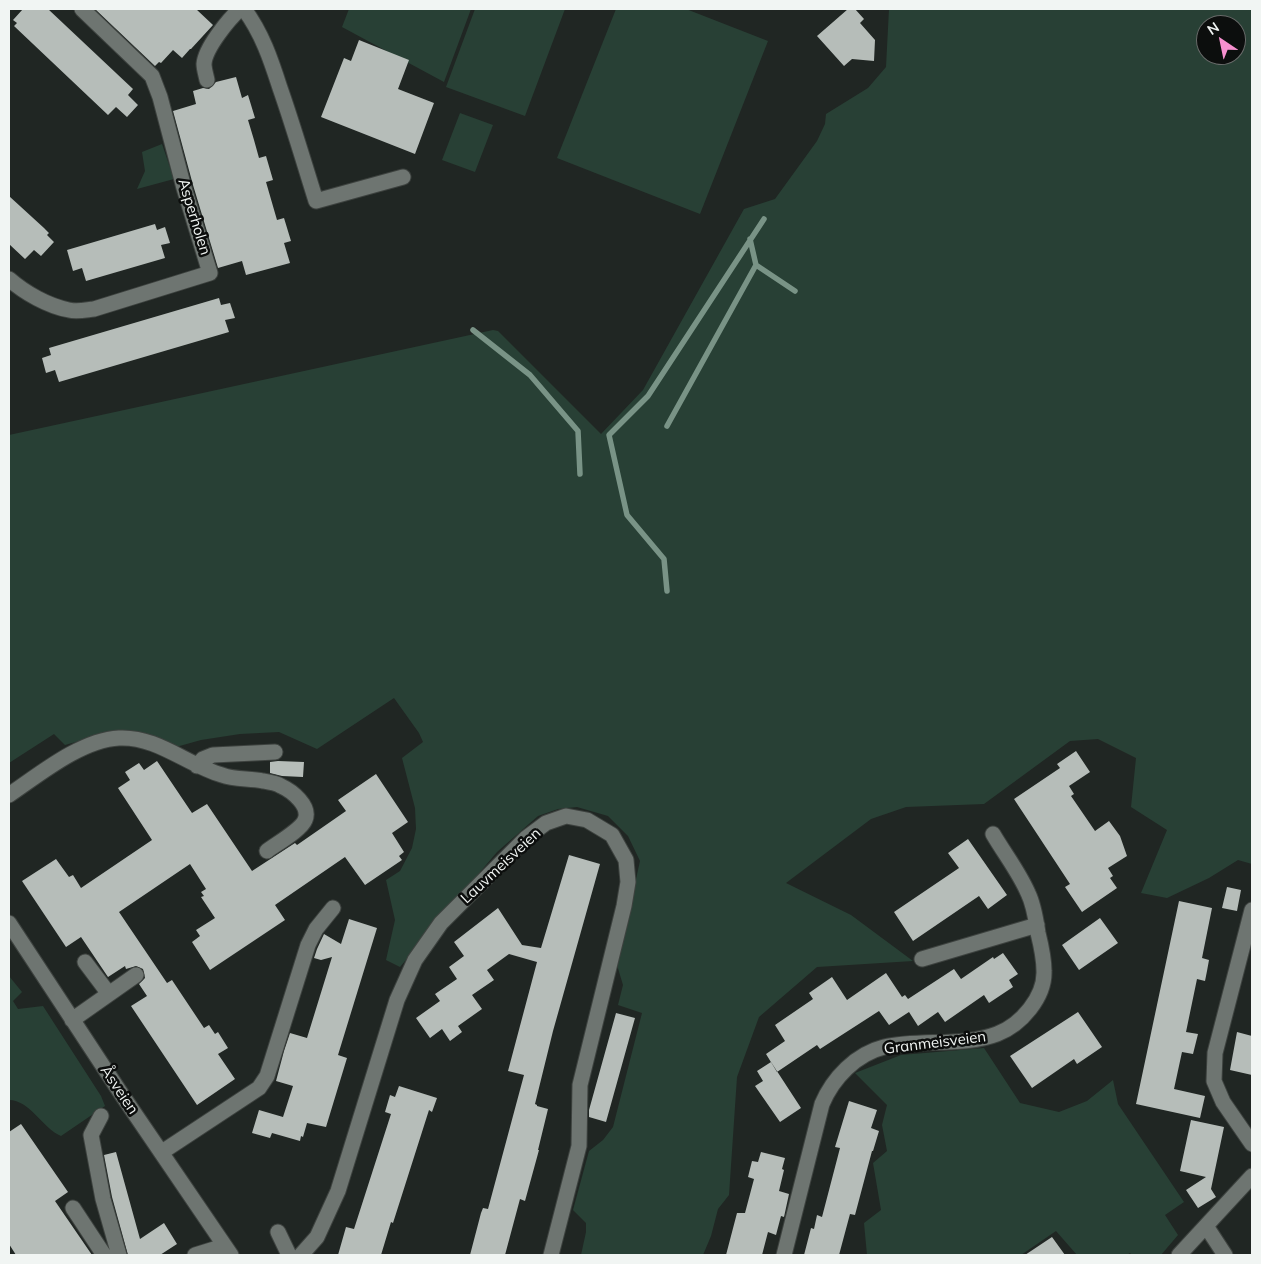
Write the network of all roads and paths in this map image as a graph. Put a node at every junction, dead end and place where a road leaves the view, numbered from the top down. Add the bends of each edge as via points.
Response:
1 (82, 9) edge
2 (240, 9) edge
3 (244, 9) edge
4 (207, 80) dead end
5 (403, 177) dead end
6 (9, 279) edge
7 (275, 752) dead end
8 (198, 766) junction
9 (9, 795) edge
10 (992, 834) dead end
11 (267, 851) dead end
12 (333, 908) dead end
13 (1252, 910) edge
14 (9, 923) edge
15 (1037, 925) junction
16 (922, 958) dead end
17 (85, 962) dead end
18 (136, 975) dead end
19 (109, 994) junction
20 (72, 1020) junction
21 (102, 1116) dead end
22 (1252, 1144) edge
23 (162, 1152) junction
24 (1252, 1176) edge
25 (72, 1208) dead end
26 (1206, 1226) junction
27 (278, 1232) dead end
28 (227, 1251) edge
29 (104, 1255) edge
30 (119, 1255) edge
31 (195, 1255) edge
32 (289, 1255) edge
33 (302, 1255) edge
34 (551, 1255) edge
35 (784, 1255) edge
36 (1179, 1255) edge
37 (1225, 1255) edge

1 - 6 street, Asperholen via 152,76 210,273 94,309 78,311 31,296
2 - 4 street via 210,49 204,64
3 - 5 street via 265,44 316,201
7 - 8 street via 213,755 203,759
8 - 9 street via 153,743 136,738 118,738 78,750
8 - 11 street via 223,776 281,785 298,797 306,810 306,820
10 - 15 street, Granmeisveien via 1028,893
12 - 23 street via 308,945 267,1076 259,1088
13 - 22 street via 1215,1053 1214,1080 1223,1102
14 - 20 street, Åsveien
15 - 16 street
15 - 35 street, Granmeisveien via 1043,985 1022,1018 1010,1028 980,1038 884,1047 866,1055 839,1075 822,1104
17 - 19 street
18 - 19 street
19 - 20 street
20 - 23 street, Åsveien
21 - 30 street via 92,1135 103,1199
23 - 28 street, Åsveien
24 - 26 street
25 - 29 street
26 - 36 street
26 - 37 street
27 - 32 street
28 - 31 street
33 - 34 street, Lauvmeisveien via 318,1237 338,1191 397,1000 415,960 441,923 526,838 546,823 566,816 587,820 612,835 626,860 628,882 580,1085 579,1146

